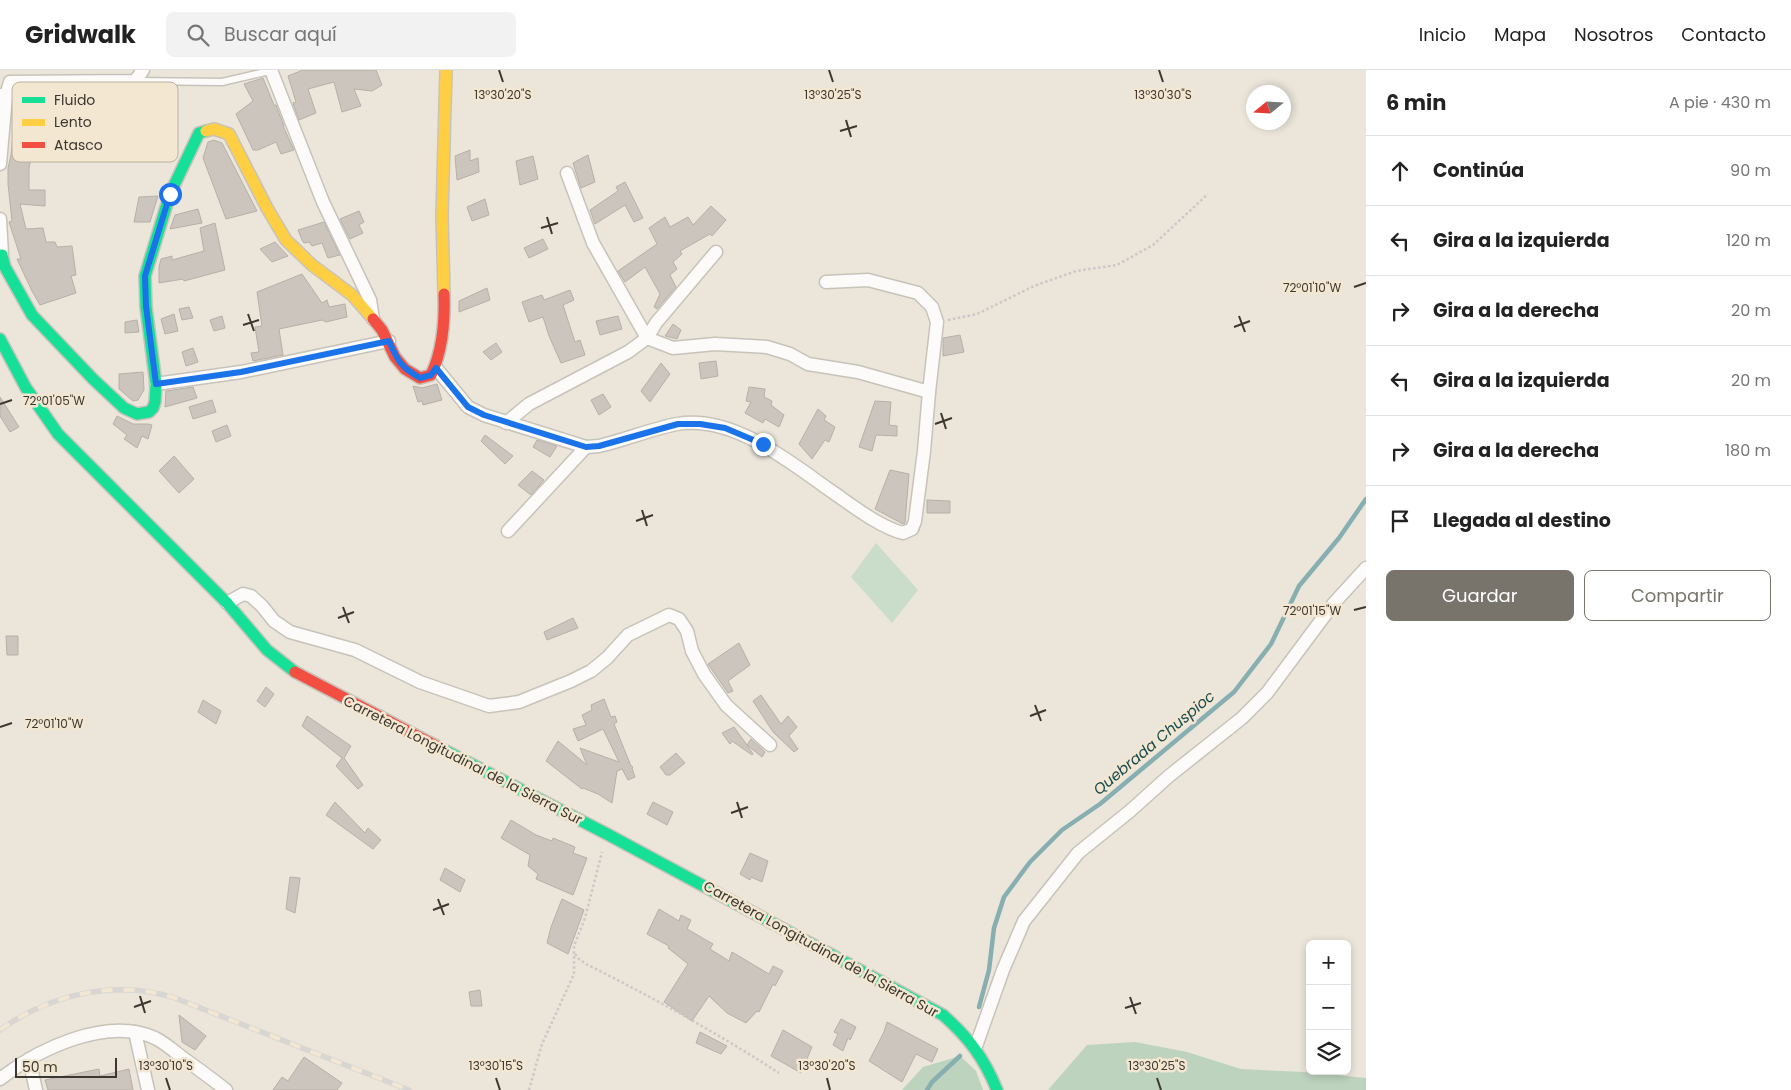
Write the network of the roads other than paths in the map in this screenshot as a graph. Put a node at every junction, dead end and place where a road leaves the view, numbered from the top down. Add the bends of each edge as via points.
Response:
1 (144, 70) edge
2 (272, 70) edge
3 (446, 70) edge
4 (12, 76) edge
5 (135, 80) junction
6 (3, 96) edge
7 (0, 164) edge
8 (567, 173) dead end
9 (0, 218) edge
10 (716, 252) dead end
11 (1, 255) edge
12 (826, 282) dead end
13 (373, 319) junction
14 (647, 338) junction
15 (0, 339) edge
16 (389, 341) junction
17 (4, 356) edge
18 (436, 368) junction
19 (156, 384) junction
20 (929, 392) junction
21 (506, 423) junction
22 (586, 447) junction
23 (508, 531) dead end
24 (1366, 568) edge
25 (227, 603) junction
26 (770, 745) dead end
27 (135, 1032) junction
28 (976, 1046) junction
29 (29, 1059) junction
30 (0, 1080) edge
31 (36, 1090) edge
32 (148, 1090) edge
33 (226, 1090) edge
34 (997, 1090) edge

1 - 5 street
2 - 5 lane via 222,82
2 - 13 street via 323,202 370,300
3 - 18 main road via 443,335
4 - 5 street
4 - 6 street
6 - 7 street
8 - 14 street via 593,244
9 - 11 street
10 - 14 street
11 - 19 main road via 32,315 124,408 137,414 149,412 154,408
12 - 20 street via 868,280 918,294 932,307 937,322
13 - 16 main road
13 - 19 main road via 352,295 286,240 229,134 214,129 199,133 170,194 145,276
14 - 20 street via 673,348 715,344 767,347 808,364 858,372
14 - 21 street via 628,352 529,404
15 - 17 main road, Carretera Longitudinal de la Sierra Sur
16 - 18 main road via 405,369 420,378 431,375
16 - 19 street via 241,372
17 - 25 main road, Carretera Longitudinal de la Sierra Sur via 58,434
18 - 21 street via 468,407
20 - 22 street via 915,521 912,529 903,533 850,503 763,444 725,428 678,424
21 - 22 street
22 - 23 street
24 - 28 street via 1334,603 1267,693 1242,718 1078,853 1024,921
25 - 26 street via 243,594 251,596 274,621 290,632 355,650 420,682 489,706 519,702 578,678 607,658 628,635 668,615 679,619 687,631 704,674 726,705
25 - 28 main road, Carretera Longitudinal de la Sierra Sur via 267,650 295,672 607,834 943,1015
27 - 29 street via 94,1034
27 - 32 street
27 - 33 street via 155,1038
28 - 34 main road, Carretera Longitudinal de la Sierra Sur
29 - 30 street
29 - 31 street

